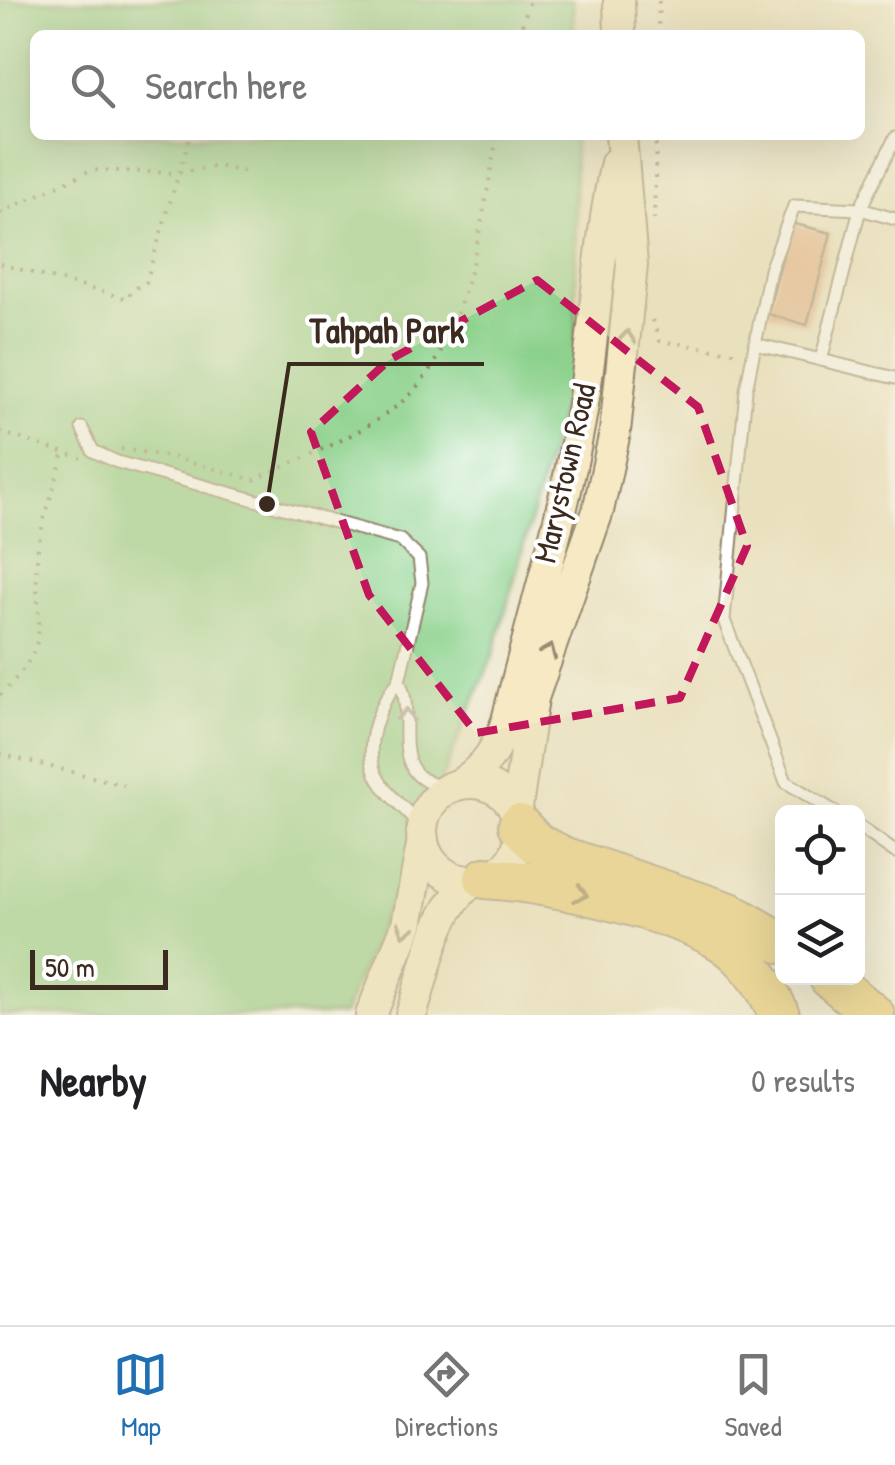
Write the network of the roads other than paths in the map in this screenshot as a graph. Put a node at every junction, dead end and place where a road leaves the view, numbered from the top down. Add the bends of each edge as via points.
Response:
1 (619, 0) edge
2 (620, 30) edge
3 (895, 138) edge
4 (621, 140) edge
5 (621, 140) edge
6 (860, 209) junction
7 (895, 219) edge
8 (756, 344) junction
9 (821, 360) junction
10 (895, 378) edge
11 (82, 428) dead end
12 (399, 681) junction
13 (454, 786) junction
14 (824, 805) edge
15 (518, 820) junction
16 (865, 831) edge
17 (422, 834) junction
18 (895, 852) edge
19 (480, 879) junction
20 (775, 939) edge
21 (838, 985) edge
22 (370, 1015) edge
23 (411, 1015) edge
24 (778, 1015) edge
25 (874, 1015) edge

1 - 2 main road
3 - 6 lane
4 - 13 main road, Marystown Road via 600,234 580,424 507,721 495,752
15 -> 5 main road, Marystown Road via 533,698 598,511 616,432 632,265
6 - 7 lane
6 - 8 lane via 794,206 770,270
6 - 9 lane
8 - 9 lane
8 - 14 lane via 724,620 786,782
9 - 10 lane
11 - 12 lane via 92,451 117,462 400,540 419,558 422,583
13 -> 12 lane via 432,786 418,775 403,744 408,697
12 - 17 lane via 377,721 372,753 375,772
13 - 15 main road via 494,789
13 - 17 main road via 430,805
15 - 19 main road via 512,858
15 - 20 highway via 538,844 563,857 730,913
16 - 18 lane
17 - 19 main road via 442,871
17 -> 22 main road via 407,925
19 - 23 main road via 460,890 444,914
19 -> 24 highway via 577,892 718,938 750,966
21 - 25 highway

